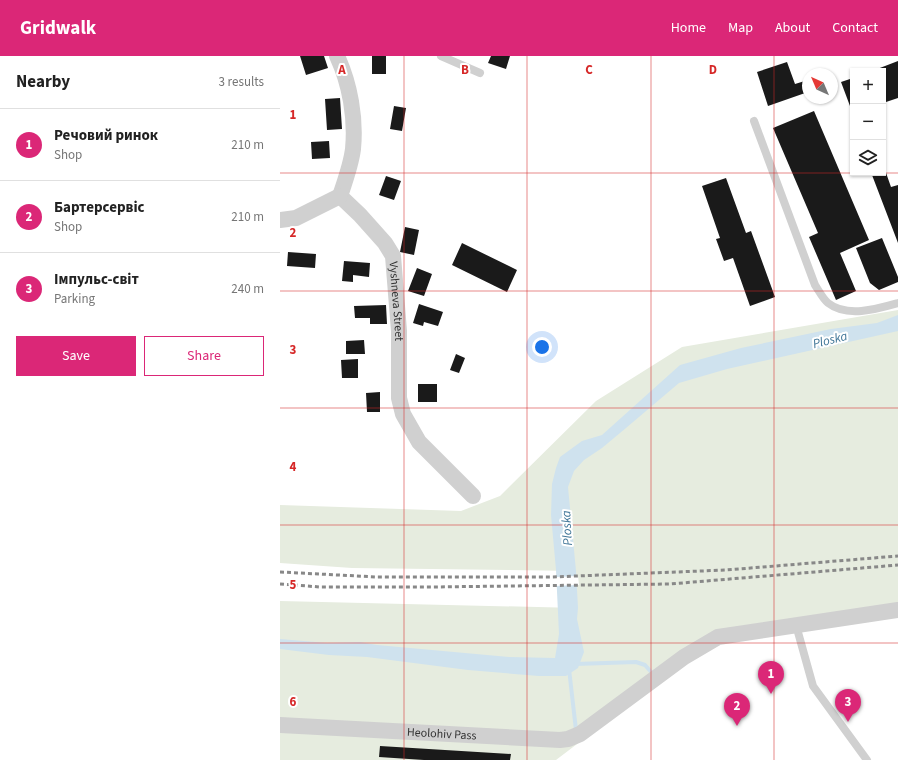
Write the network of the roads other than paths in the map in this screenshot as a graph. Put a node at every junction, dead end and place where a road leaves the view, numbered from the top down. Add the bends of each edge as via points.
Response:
1 (337, 56) edge
2 (441, 56) edge
3 (480, 73) dead end
4 (754, 121) dead end
5 (340, 196) junction
6 (280, 220) edge
7 (898, 303) edge
8 (473, 496) dead end
9 (898, 610) edge
10 (796, 626) junction
11 (280, 725) edge
12 (867, 760) edge

1 - 5 street via 350,93 353,125 353,149
2 - 3 lane
4 - 7 lane via 815,286 827,303 854,312
5 - 6 street via 296,218
5 - 8 street, Vyshneva Street via 385,243 393,256 399,331 399,398 403,414 419,442
9 - 10 street, Heolohiv Pass
10 - 11 street, Heolohiv Pass via 718,638 684,657 580,734 568,739
10 - 12 lane via 813,686

